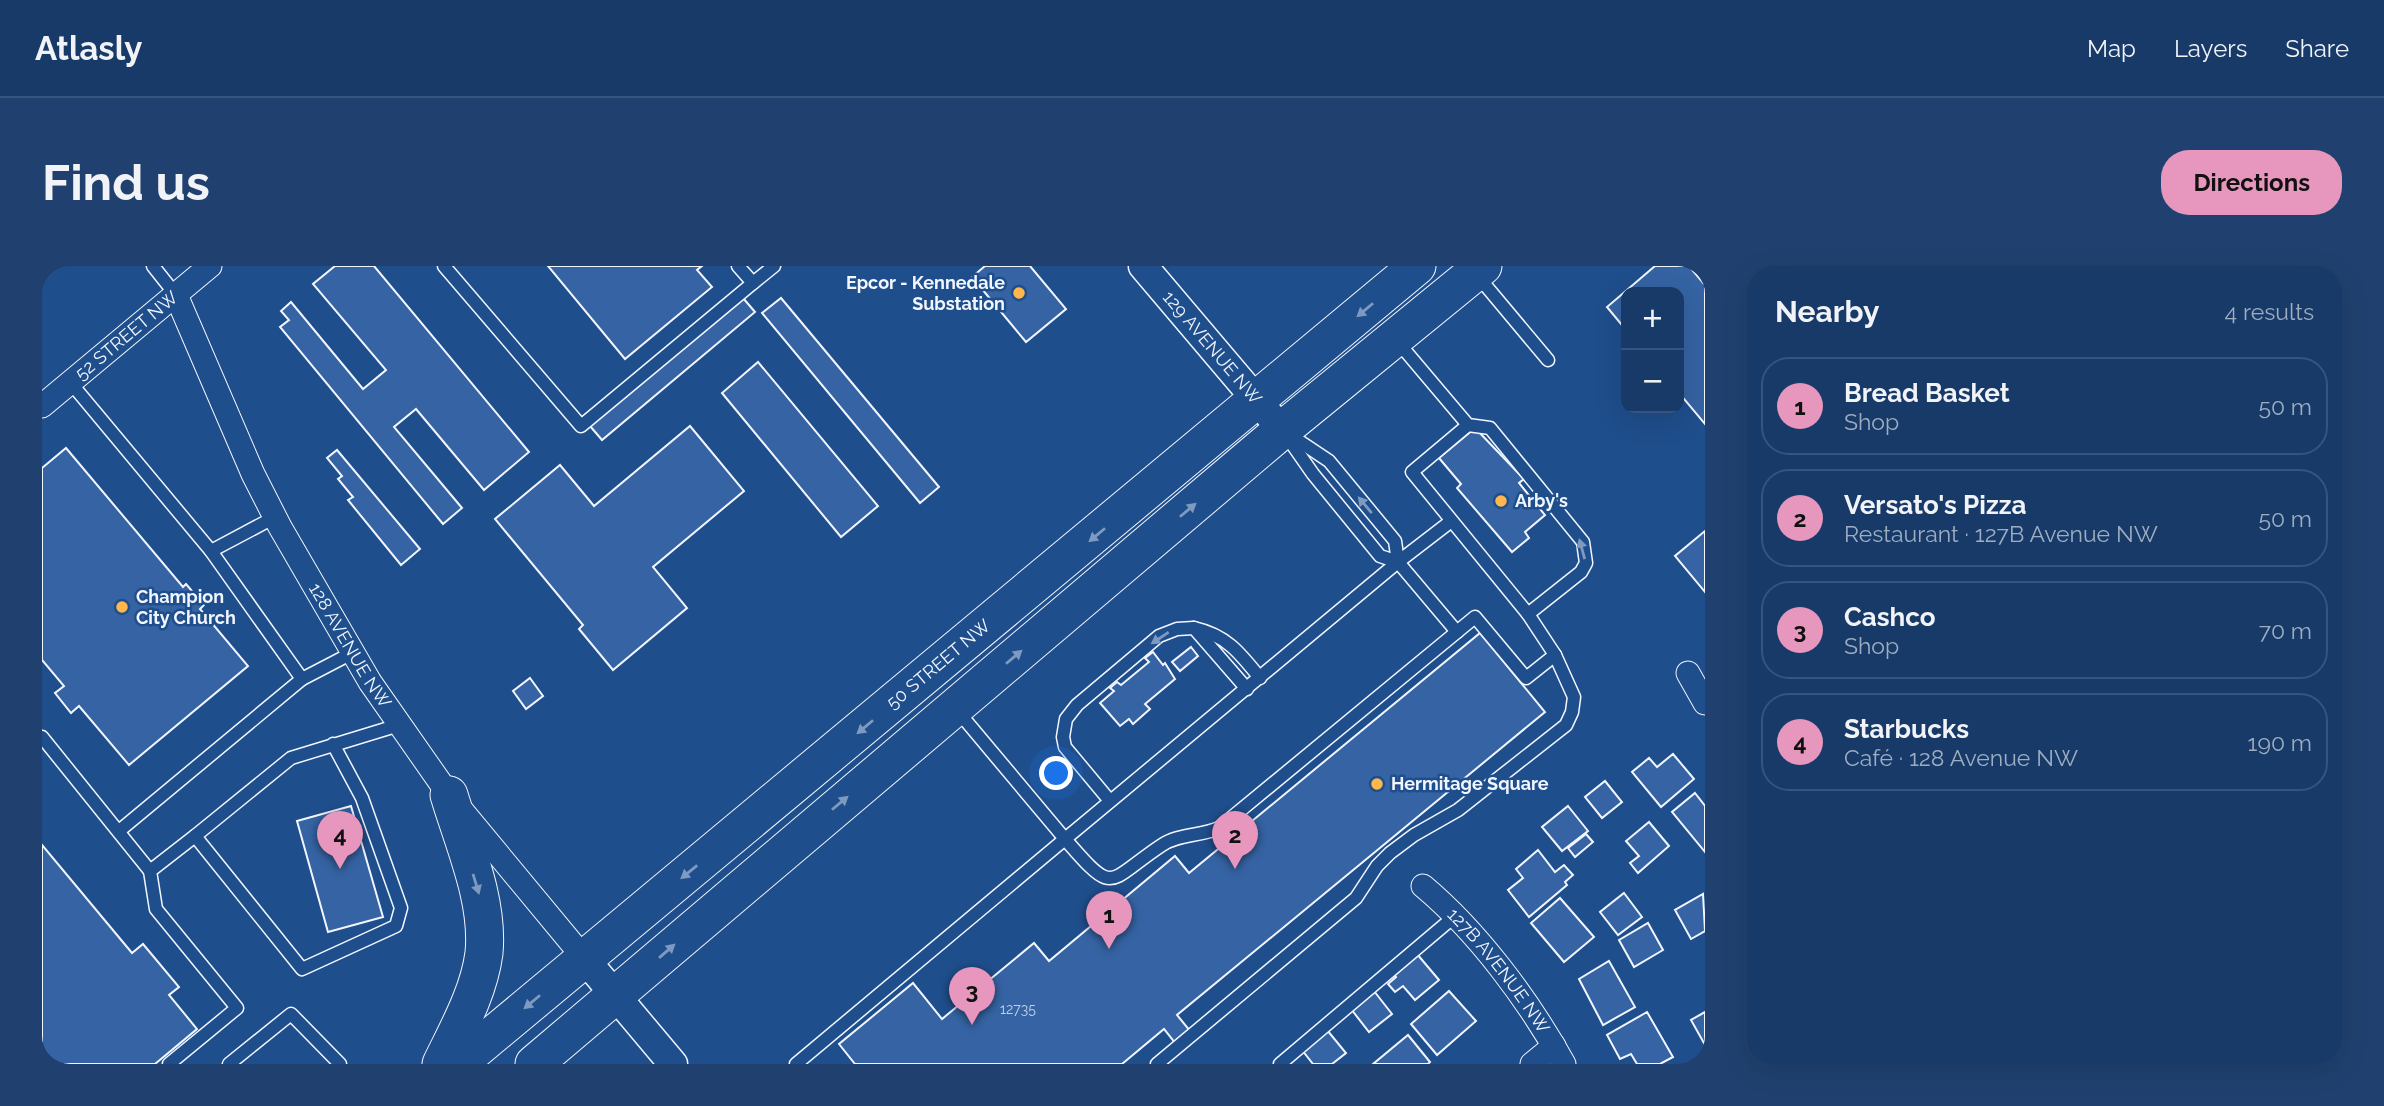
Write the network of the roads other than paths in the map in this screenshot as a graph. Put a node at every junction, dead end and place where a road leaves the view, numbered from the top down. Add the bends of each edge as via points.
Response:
1 (153, 266) edge
2 (210, 266) edge
3 (444, 266) edge
4 (738, 266) edge
5 (774, 266) edge
6 (1143, 266) edge
7 (1417, 266) edge
8 (1479, 269) edge
9 (753, 283) junction
10 (176, 295) junction
11 (1395, 338) junction
12 (1548, 359) dead end
13 (70, 383) junction
14 (1257, 402) junction
15 (42, 406) edge
16 (1468, 425) junction
17 (1282, 430) junction
18 (275, 517) junction
19 (1450, 522) junction
20 (211, 551) junction
21 (1398, 562) junction
22 (1528, 614) junction
23 (1194, 628) junction
24 (1458, 632) junction
25 (352, 653) junction
26 (1555, 655) junction
27 (1688, 673) dead end
28 (1260, 678) junction
29 (302, 679) junction
30 (1247, 689) junction
31 (1705, 703) edge
32 (954, 707) junction
33 (399, 725) junction
34 (42, 737) edge
35 (333, 744) junction
36 (449, 795) junction
37 (1110, 801) junction
38 (118, 831) junction
39 (195, 836) junction
40 (1065, 839) junction
41 (150, 871) junction
42 (1423, 886) dead end
43 (1455, 916) junction
44 (584, 958) junction
45 (615, 995) junction
46 (1559, 1055) edge
47 (803, 1062) edge
48 (169, 1064) edge
49 (229, 1064) edge
50 (340, 1064) edge
51 (441, 1064) edge
52 (458, 1064) edge
53 (534, 1064) edge
54 (673, 1064) edge
55 (1157, 1064) edge
56 (1280, 1064) edge
57 (1532, 1064) edge

1 - 10 lane
2 - 10 street, 52 STREET NW
3 - 9 lane via 581,426
4 - 9 lane
5 - 9 lane
6 - 14 street, 129 AVENUE NW
7 -> 14 main road, 50 STREET NW
8 - 11 main road
8 - 12 lane
10 - 13 street, 52 STREET NW
10 - 18 street, 128 AVENUE NW
11 - 16 lane
11 - 17 main road
13 - 15 street, 52 STREET NW
13 - 20 lane
14 - 17 street, 129 AVENUE NW
14 -> 44 main road, 50 STREET NW
16 - 19 lane via 1412,472
22 -> 16 lane via 1581,572 1586,563 1583,542 1490,428
17 - 21 lane via 1380,556
21 -> 17 lane via 1395,541 1329,461
32 -> 17 main road
18 - 20 lane
18 - 25 street, 128 AVENUE NW
19 - 21 lane
19 - 22 lane
20 - 29 lane
21 - 24 lane
21 - 28 lane
22 - 26 lane
23 - 28 lane via 1227,640
23 - 30 lane
23 -> 37 lane via 1159,636 1066,719 1065,747
24 - 26 lane via 1475,617 1526,678
24 - 40 lane via 1219,828 1170,841 1117,877 1092,871
25 - 29 lane
25 - 33 street, 128 AVENUE NW
26 - 55 lane via 1574,697 1566,725 1458,810 1390,853 1356,898
27 - 31 street
28 - 30 lane
29 - 38 lane
30 - 37 lane
32 - 40 lane
45 -> 32 main road
33 - 35 lane
33 - 36 street, 128 AVENUE NW
34 - 38 lane
35 - 39 lane via 291,758
35 - 39 lane via 362,798 401,908 396,926 302,969
36 - 44 street, 128 AVENUE NW
36 -> 51 main road via 482,905 484,953 470,1004
37 - 40 lane
38 - 41 lane
39 - 41 lane
40 - 47 lane
41 - 48 lane via 156,909 237,1008
42 - 43 street, 127B AVENUE NW
43 - 46 street, 127B AVENUE NW via 1514,986
43 - 56 lane
44 - 45 street
44 -> 52 main road, 50 STREET NW
45 - 53 main road
45 - 54 street
46 - 57 street
49 - 50 lane via 291,1014

